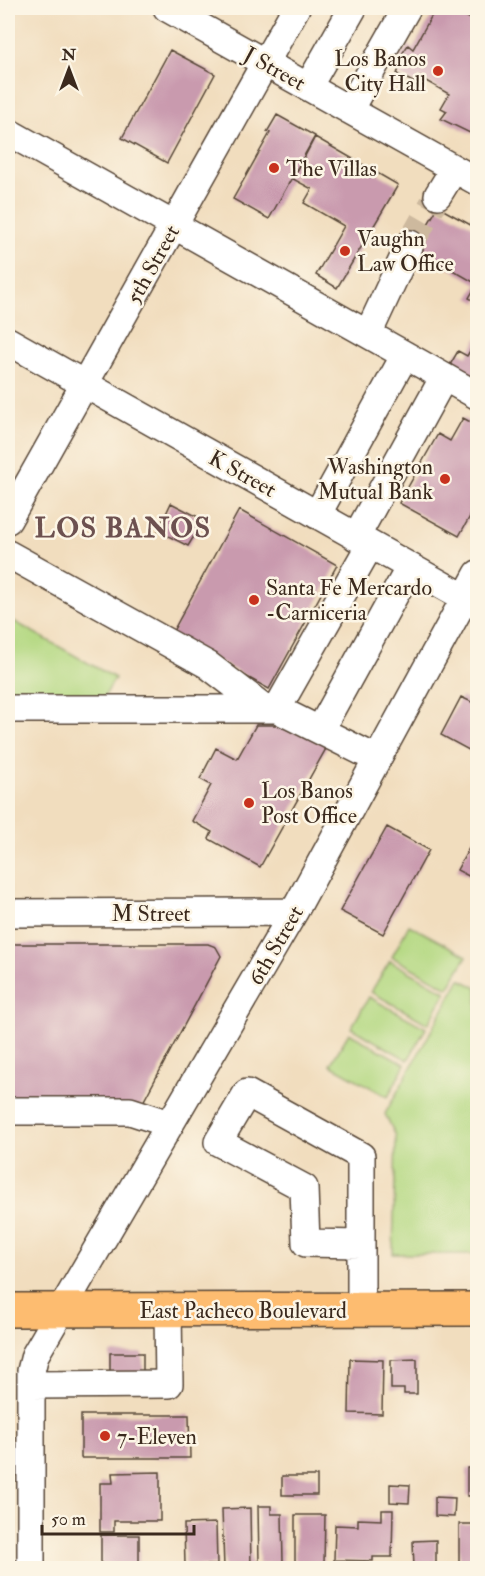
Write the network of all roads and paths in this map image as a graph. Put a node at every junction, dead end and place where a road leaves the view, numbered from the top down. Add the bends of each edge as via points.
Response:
1 (167, 8) edge
2 (296, 8) edge
3 (353, 8) edge
4 (407, 8) edge
5 (265, 63) junction
6 (308, 87) junction
7 (349, 110) junction
8 (8, 132) edge
9 (470, 173) edge
10 (438, 195) tunnel mouth
11 (174, 226) junction
12 (411, 244) tunnel mouth
13 (368, 334) junction
14 (8, 341) edge
15 (405, 355) junction
16 (444, 377) junction
17 (85, 385) junction
18 (477, 396) edge
19 (317, 515) junction
20 (8, 520) edge
21 (363, 541) junction
22 (8, 554) edge
23 (410, 567) junction
24 (477, 574) edge
25 (470, 601) edge
26 (270, 708) junction
27 (8, 709) edge
28 (320, 730) junction
29 (377, 759) junction
30 (294, 912) junction
31 (8, 913) edge
32 (8, 1111) edge
33 (170, 1124) junction
34 (361, 1244) junction
35 (361, 1309) junction
36 (477, 1309) edge
37 (8, 1310) edge
38 (61, 1310) junction
39 (168, 1310) junction
40 (31, 1385) junction
41 (31, 1569) edge

1 - 5 street, J Street
2 - 5 street, 5th Street
3 - 6 street
4 - 7 street
5 - 6 street, J Street
5 - 11 street, 5th Street
6 - 7 street, J Street
7 - 9 street, J Street
8 - 11 street
9 - 10 street
11 - 13 street
11 - 17 street, 5th Street
12 - 13 street
13 - 15 street
14 - 17 street, K Street
15 - 16 street
15 - 19 street
16 - 18 street
16 - 21 street
17 - 19 street, K Street
17 - 20 street, 5th Street
19 - 21 street, K Street
21 - 23 street, K Street
21 - 26 street
22 - 26 street via 208,665
23 - 25 street, K Street
23 - 28 street
24 - 25 street, 6th Street
25 - 29 street, 6th Street
26 - 27 street
26 - 28 street
28 - 29 street
29 - 30 street, 6th Street
30 - 31 street, M Street
30 - 33 street, 6th Street
32 - 33 street via 130,1112
33 - 38 street, 6th Street
34 - 34 street via 306,1243 304,1188 218,1142 247,1093 361,1156
34 - 35 street
35 - 36 highway, East Pacheco Boulevard
35 - 39 highway, East Pacheco Boulevard
37 - 38 highway, East Pacheco Boulevard
38 - 39 highway, East Pacheco Boulevard
38 - 40 street, 6th Street via 35,1355
39 - 40 street via 169,1384
40 - 41 street, 6th Street

